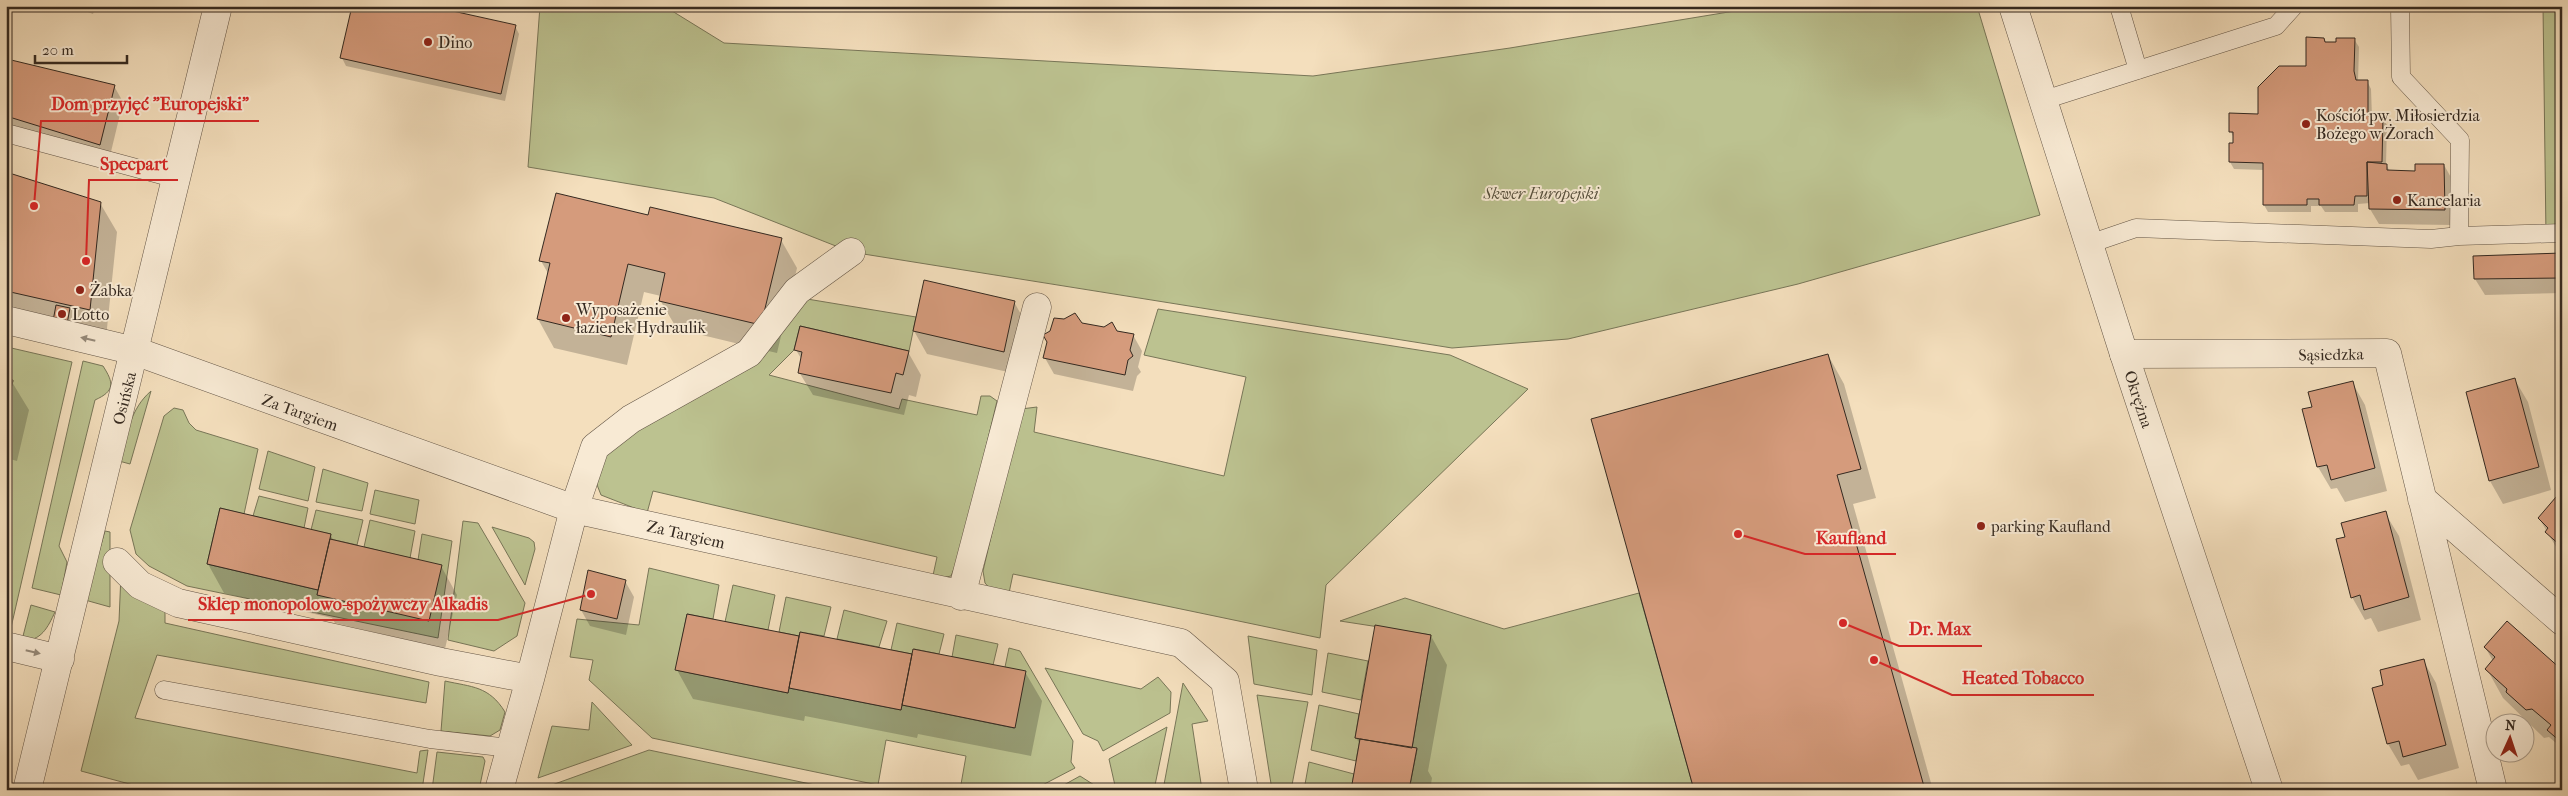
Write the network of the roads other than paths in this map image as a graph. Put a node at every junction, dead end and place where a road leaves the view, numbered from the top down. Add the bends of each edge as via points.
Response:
1 (218, 6) edge
2 (2013, 6) edge
3 (2119, 6) edge
4 (2294, 6) edge
5 (2400, 6) edge
6 (2138, 70) junction
7 (2044, 100) junction
8 (6, 133) edge
9 (177, 180) junction
10 (2562, 233) edge
11 (2458, 236) junction
12 (2090, 244) junction
13 (851, 252) dead end
14 (1037, 307) dead end
15 (6, 320) edge
16 (135, 351) junction
17 (2124, 354) junction
18 (2422, 499) junction
19 (574, 509) junction
20 (118, 562) dead end
21 (961, 596) junction
22 (2562, 621) edge
23 (6, 646) edge
24 (60, 659) junction
25 (530, 679) junction
26 (164, 690) dead end
27 (510, 748) junction
28 (27, 790) edge
29 (499, 790) edge
30 (1244, 790) edge
31 (2269, 790) edge
32 (2493, 790) edge

1 - 9 street, Osińska
2 - 7 street, Okrężna
3 - 6 lane
4 - 6 lane via 2276,26
5 - 11 lane via 2400,77 2460,140
6 - 7 lane
7 - 12 street, Okrężna
8 - 9 lane
9 - 16 street, Osińska
10 - 11 lane
11 - 12 lane via 2431,239 2136,228
12 - 17 street, Okrężna
13 - 19 street via 797,291 749,353 631,420 595,447
14 - 21 street
16 -> 15 street, Za Targiem
16 - 19 street, Za Targiem
16 - 24 street, Osińska
17 - 18 street, Sąsiedzka via 2387,354
17 - 31 street, Okrężna
18 - 22 street
18 - 32 street, Sąsiedzka
19 - 21 street, Za Targiem
19 - 25 street
20 - 25 street via 140,585 178,603
21 - 30 street, Za Targiem via 1181,643 1224,681
23 -> 24 street
24 - 28 street, Osińska
25 - 27 street
26 - 27 lane via 430,739
27 - 29 street

